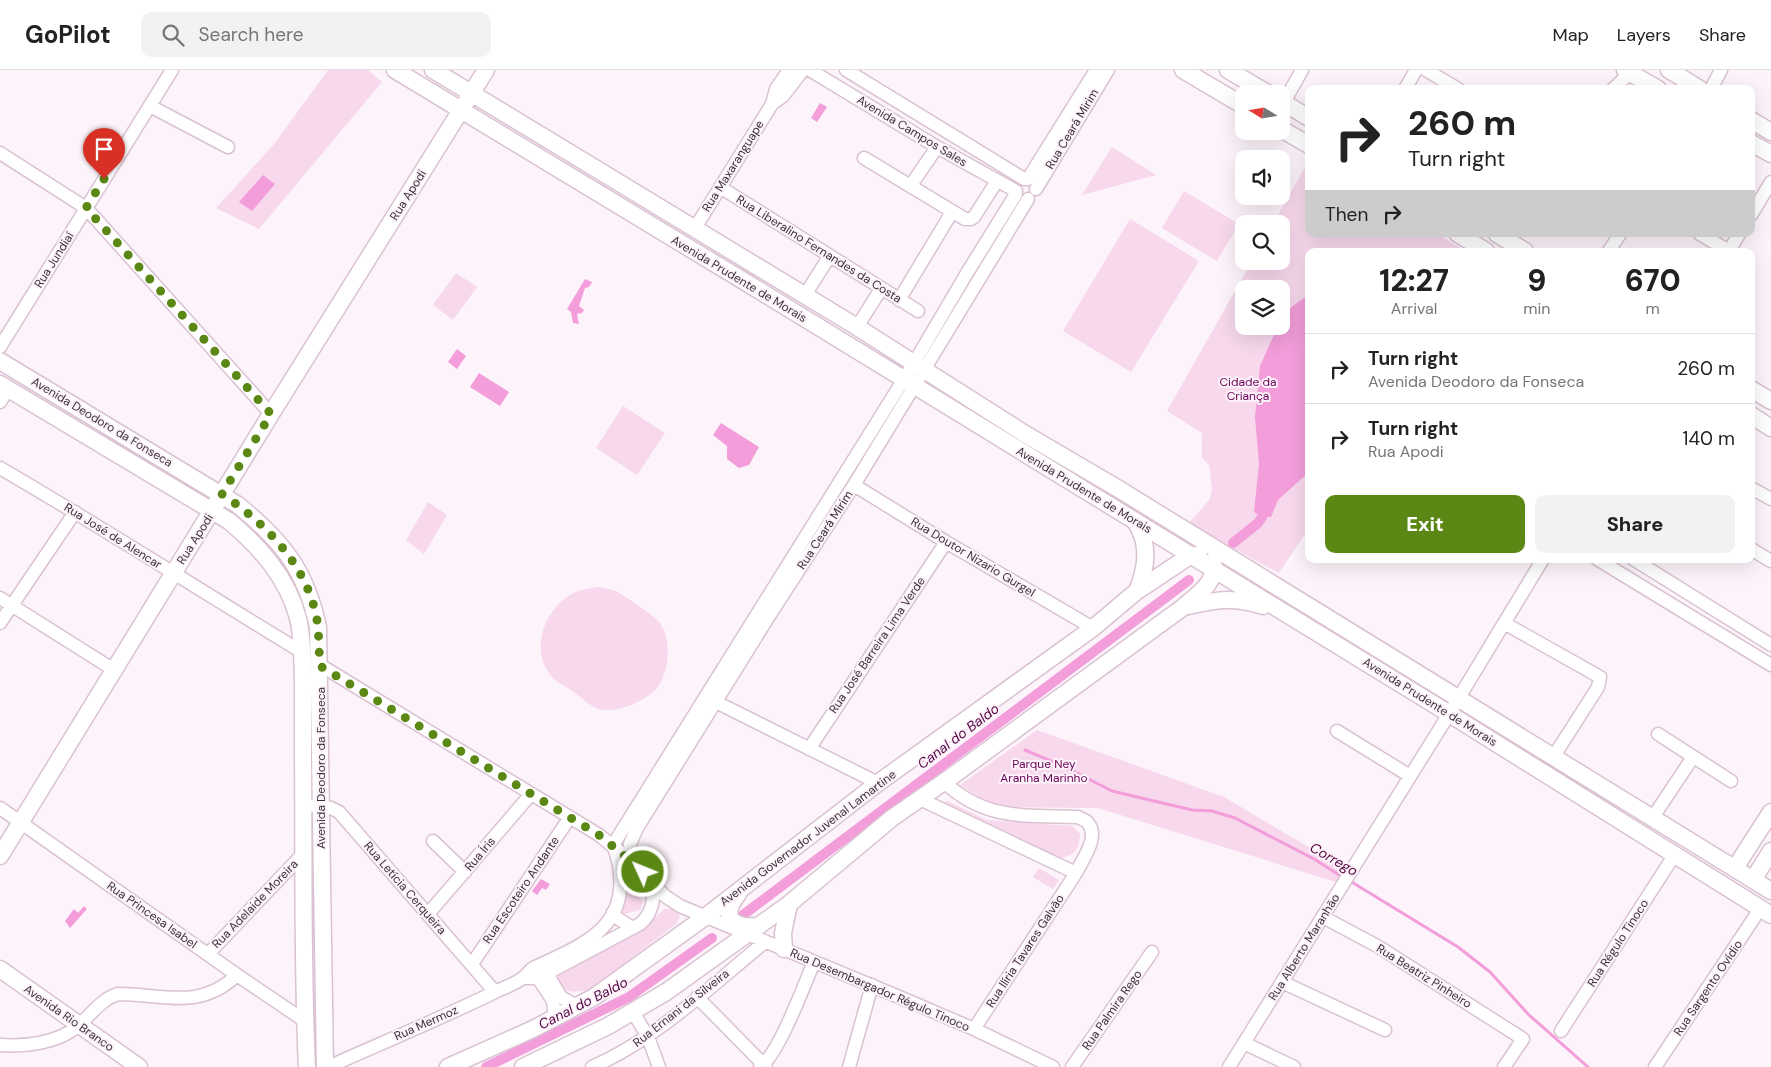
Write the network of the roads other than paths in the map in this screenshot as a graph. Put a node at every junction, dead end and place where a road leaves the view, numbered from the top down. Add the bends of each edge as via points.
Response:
1 (172, 70) edge
2 (395, 70) edge
3 (433, 70) edge
4 (486, 70) edge
5 (789, 70) edge
6 (803, 70) edge
7 (810, 70) edge
8 (846, 70) edge
9 (1096, 70) edge
10 (1108, 70) edge
11 (1183, 70) edge
12 (1302, 70) edge
13 (1416, 70) edge
14 (1426, 70) edge
15 (1669, 70) edge
16 (1721, 70) edge
17 (1228, 71) edge
18 (1628, 71) edge
19 (1253, 85) edge
20 (1408, 85) edge
21 (1451, 85) edge
22 (1616, 85) edge
23 (1651, 85) edge
24 (1693, 85) edge
25 (1712, 85) edge
26 (1217, 90) junction
27 (1290, 90) edge
28 (471, 94) junction
29 (1235, 101) edge
30 (772, 104) junction
31 (150, 106) junction
32 (1290, 106) edge
33 (461, 110) junction
34 (1305, 116) edge
35 (1755, 122) edge
36 (1771, 132) edge
37 (1290, 134) edge
38 (1305, 143) edge
39 (1755, 145) edge
40 (228, 147) dead end
41 (936, 147) junction
42 (0, 153) edge
43 (1771, 154) edge
44 (864, 158) dead end
45 (997, 181) junction
46 (1771, 182) edge
47 (911, 186) junction
48 (720, 187) junction
49 (1025, 188) junction
50 (634, 192) junction
51 (86, 208) junction
52 (1755, 208) edge
53 (624, 209) junction
54 (952, 212) junction
55 (695, 228) junction
56 (1465, 237) edge
57 (1502, 237) edge
58 (1618, 237) edge
59 (1705, 237) edge
60 (1737, 237) edge
61 (1481, 244) edge
62 (1520, 248) edge
63 (1611, 248) edge
64 (1724, 248) edge
65 (1731, 248) edge
66 (829, 257) junction
67 (757, 266) junction
68 (747, 283) junction
69 (881, 289) junction
70 (805, 295) junction
71 (899, 300) junction
72 (918, 311) dead end
73 (857, 327) junction
74 (0, 347) edge
75 (0, 361) edge
76 (920, 366) junction
77 (909, 383) junction
78 (3, 391) edge
79 (1755, 391) edge
80 (52, 392) junction
81 (1771, 401) edge
82 (271, 414) junction
83 (1755, 418) edge
84 (973, 423) junction
85 (1771, 428) edge
86 (1024, 434) junction
87 (0, 468) edge
88 (854, 485) junction
89 (1755, 490) edge
90 (222, 494) junction
91 (1771, 500) edge
92 (213, 510) junction
93 (75, 512) junction
94 (1135, 521) junction
95 (1193, 535) junction
96 (946, 542) junction
97 (1755, 551) edge
98 (1191, 555) junction
99 (1771, 560) edge
100 (1541, 563) edge
101 (1603, 563) edge
102 (1640, 563) edge
103 (1213, 564) junction
104 (1654, 571) junction
105 (173, 574) junction
106 (1268, 581) junction
107 (1644, 588) junction
108 (1137, 591) junction
109 (0, 598) edge
110 (12, 606) junction
111 (1182, 608) junction
112 (1723, 616) junction
113 (1291, 617) junction
114 (0, 623) edge
115 (1504, 623) junction
116 (1092, 628) junction
117 (1713, 630) junction
118 (1771, 645) edge
119 (302, 652) junction
120 (1771, 665) edge
121 (320, 666) junction
122 (114, 670) junction
123 (1459, 698) junction
124 (711, 700) junction
125 (1449, 714) junction
126 (303, 721) junction
127 (320, 724) junction
128 (1337, 731) dead end
129 (1658, 734) dead end
130 (809, 749) junction
131 (1554, 756) junction
132 (1692, 757) junction
133 (1410, 776) junction
134 (1731, 781) dead end
135 (944, 782) junction
136 (878, 783) junction
137 (531, 794) junction
138 (920, 799) junction
139 (321, 806) junction
140 (304, 807) junction
141 (0, 808) edge
142 (1771, 812) edge
143 (570, 817) junction
144 (1653, 817) junction
145 (20, 822) junction
146 (433, 841) dead end
147 (1751, 844) junction
148 (613, 845) junction
149 (1770, 853) edge
150 (303, 854) junction
151 (1675, 854) junction
152 (0, 856) edge
153 (632, 862) junction
154 (1736, 868) junction
155 (465, 872) junction
156 (1076, 873) junction
157 (1753, 880) junction
158 (653, 883) junction
159 (746, 885) junction
160 (1771, 891) edge
161 (322, 902) junction
162 (304, 903) junction
163 (789, 904) junction
164 (613, 912) junction
165 (1766, 912) edge
166 (428, 914) junction
167 (705, 917) junction
168 (1322, 917) junction
169 (633, 928) junction
170 (753, 930) junction
171 (765, 942) junction
172 (784, 950) junction
173 (1152, 952) dead end
174 (208, 954) junction
175 (814, 962) junction
176 (472, 964) junction
177 (0, 970) edge
178 (536, 973) junction
179 (236, 975) junction
180 (1282, 982) junction
181 (872, 985) junction
182 (495, 992) junction
183 (697, 998) junction
184 (578, 1007) junction
185 (633, 1012) junction
186 (555, 1018) junction
187 (305, 1021) junction
188 (79, 1026) junction
189 (974, 1029) junction
190 (1385, 1030) dead end
191 (1561, 1031) dead end
192 (648, 1037) junction
193 (1244, 1043) junction
194 (0, 1045) edge
195 (763, 1066) edge
196 (139, 1067) edge
197 (306, 1067) edge
198 (326, 1067) edge
199 (448, 1067) edge
200 (523, 1067) edge
201 (592, 1067) edge
202 (660, 1067) edge
203 (849, 1067) edge
204 (1054, 1067) edge
205 (1072, 1067) edge
206 (1229, 1067) edge
207 (1294, 1067) edge
208 (1504, 1067) edge
209 (1655, 1067) edge

1 - 31 street, Rua Jundiaí
2 - 33 main road, Avenida Prudente de Morais
3 - 28 main road, Avenida Prudente de Morais
4 - 28 main road, Rua Apodi
5 - 30 street, Rua Maxaranguape via 776,89
6 - 30 street, Rua Maxaranguape via 784,96
7 - 41 street, Avenida Campos Sales
8 - 49 street, Avenida Campos Sales
9 - 49 street, Rua Ceará Mirim
10 - 49 street, Rua Ceará Mirim
11 - 26 main road
12 - 27 street
13 - 20 street
14 - 21 street
15 - 24 main road
16 - 25 street
17 - 19 main road
17 - 26 main road
18 - 22 street
18 - 23 main road
26 - 29 main road
28 - 33 main road, Rua Apodi
28 - 50 main road, Avenida Prudente de Morais
30 - 48 street, Rua Maxaranguape
31 - 40 street
31 - 51 street, Rua Jundiaí
32 - 34 main road
33 - 53 main road, Avenida Prudente de Morais
33 - 82 main road, Rua Apodi
35 - 36 main road
37 - 38 main road
39 - 43 main road
41 - 45 street, Avenida Campos Sales
41 - 47 street
42 - 51 street
44 - 47 street
45 - 49 street, Avenida Campos Sales
45 - 54 street via 971,219
46 - 52 street
47 - 54 street
48 - 55 street, Rua Maxaranguape
48 - 66 street, Rua Liberalino Fernandes da Costa
49 - 76 street, Rua Ceará Mirim
50 - 53 main road
50 - 55 main road, Avenida Prudente de Morais
51 - 74 street, Rua Jundiaí
51 - 82 street
53 - 68 main road, Avenida Prudente de Morais
54 - 71 street
55 - 67 main road, Avenida Prudente de Morais
56 - 61 main road
57 - 62 main road
58 - 63 street
59 - 64 street
60 - 65 street
66 - 69 street, Rua Liberalino Fernandes da Costa
66 - 70 street
67 - 68 main road
67 - 70 main road, Avenida Prudente de Morais
68 - 77 main road, Avenida Prudente de Morais
69 - 71 street, Rua Liberalino Fernandes da Costa
69 - 73 street
70 - 73 main road, Avenida Prudente de Morais
71 - 72 street, Rua Liberalino Fernandes da Costa
73 - 76 main road, Avenida Prudente de Morais
75 - 80 main road, Avenida Deodoro da Fonseca
76 - 77 street, Rua Ceará Mirim
76 - 86 main road, Avenida Prudente de Morais
77 - 84 main road, Avenida Prudente de Morais
77 - 88 street, Rua Ceará Mirim
77 - 124 street, Rua Ceará Mirim
78 - 80 main road via 18,381
78 - 92 main road, Avenida Deodoro da Fonseca
79 - 81 main road
80 - 90 main road, Avenida Deodoro da Fonseca
82 - 90 main road, Rua Apodi
83 - 85 main road
84 - 86 main road via 1012,437
84 - 94 main road, Avenida Prudente de Morais
86 - 95 main road, Avenida Prudente de Morais
87 - 93 street, Rua José de Alencar
88 - 96 street, Rua Doutor Nizario Gurgel
88 - 124 street, Rua Ceará Mirim
89 - 91 street
90 - 92 main road, Rua Apodi
90 - 121 main road, Avenida Deodoro da Fonseca via 268,531 302,576 316,620
92 - 105 main road, Rua Apodi
92 - 119 main road, Avenida Deodoro da Fonseca via 247,536 276,570 298,618
93 - 105 street, Rua José de Alencar
93 - 110 street
94 - 98 main road, Avenida Prudente de Morais
94 - 108 main road via 1144,537 1146,554
95 - 103 main road via 1206,546
95 - 106 main road, Avenida Prudente de Morais
96 - 116 street, Rua Doutor Nizario Gurgel
96 - 130 street, Rua José Barreira Lima Verde
97 - 99 street
98 - 103 main road, Avenida Prudente de Morais
98 - 108 main road, Avenida Governador Juvenal Lamartine
100 - 115 street, Rua Alberto Maranhão
101 - 107 street
102 - 104 street
103 - 106 main road
103 - 111 main road via 1210,583
103 - 113 main road, Avenida Prudente de Morais
104 - 107 street
104 - 112 street
105 - 119 street, Rua José de Alencar
105 - 122 main road, Rua Apodi
106 - 123 main road, Avenida Prudente de Morais
107 - 117 street
108 - 116 main road, Avenida Governador Juvenal Lamartine
109 - 110 street
110 - 114 street
110 - 122 street
111 - 113 main road via 1216,600 1238,600
111 - 135 main road
112 - 117 street
112 - 118 street
113 - 125 main road, Avenida Prudente de Morais
115 - 123 street, Rua Alberto Maranhão
115 - 131 street via 1600,677 1598,687
116 - 136 main road, Avenida Governador Juvenal Lamartine
117 - 120 street
119 - 126 main road, Avenida Deodoro da Fonseca
121 - 127 main road, Avenida Deodoro da Fonseca
121 - 137 street
122 - 145 main road, Rua Apodi
123 - 125 street, Rua Alberto Maranhão
123 - 131 main road, Avenida Prudente de Morais
124 - 130 street
124 - 148 street, Rua Ceará Mirim
124 - 153 street, Rua Ceará Mirim via 633,836
125 - 133 street, Rua Alberto Maranhão
125 - 151 main road, Avenida Prudente de Morais
126 - 127 main road via 312,730
126 - 140 main road, Avenida Deodoro da Fonseca
127 - 139 main road, Avenida Deodoro da Fonseca
128 - 133 street
129 - 132 street
130 - 136 street
131 - 144 main road, Avenida Prudente de Morais
132 - 134 street
132 - 144 street
133 - 168 street, Rua Alberto Maranhão
135 - 138 main road
135 - 156 street, Rua Ilíria Tavares Galvão via 968,801 990,811 1078,817 1088,822 1092,839
136 - 159 main road, Avenida Governador Juvenal Lamartine
137 - 143 street
137 - 155 street, Rua Íris
138 - 156 street
138 - 163 main road via 861,843
139 - 140 street, Rua Letícia Cerqueira
139 - 161 main road, Avenida Deodoro da Fonseca
139 - 166 street, Rua Letícia Cerqueira via 339,812
140 - 150 main road, Avenida Deodoro da Fonseca
141 - 145 street, Rua Princesa Isabel
142 - 147 main road
143 - 148 street
143 - 176 street, Rua Escoteiro Andante
144 - 154 main road, Avenida Prudente de Morais
145 - 152 main road, Rua Apodi
145 - 174 street, Rua Princesa Isabel
146 - 155 street
147 - 149 main road via 1755,854
147 - 154 main road
148 - 153 street
148 - 164 street, Rua Mermoz via 621,875
149 - 157 main road
150 - 162 main road, Avenida Deodoro da Fonseca
150 - 174 street, Rua Adelaide Moreira
151 - 165 main road, Avenida Prudente de Morais
151 - 191 street, Rua Régulo Tinoco
153 - 158 street
154 - 157 main road, Avenida Prudente de Morais
155 - 166 street, Rua Íris
156 - 189 street, Rua Ilíria Tavares Galvão
157 - 160 main road, Avenida Prudente de Morais
158 - 167 street via 672,901
158 - 169 street, Rua Mermoz via 650,913
159 - 167 main road, Avenida Governador Juvenal Lamartine
159 - 170 main road via 730,906 730,917 740,926
161 - 162 main road
161 - 198 main road, Avenida Deodoro da Fonseca
162 - 187 main road, Avenida Deodoro da Fonseca
163 - 170 main road
163 - 172 main road via 783,933
164 - 169 street
164 - 178 street, Rua Mermoz via 601,930
165 - 209 street, Rua Sargento Ovídio
166 - 176 street, Rua Letícia Cerqueira
167 - 170 street, Rua Desembargador Régulo Tinoco
167 - 184 main road, Avenida Governador Juvenal Lamartine
168 - 180 street, Rua Alberto Maranhão
168 - 208 street, Rua Beatriz Pinheiro via 1379,947 1523,1039
169 - 178 street, Rua Mermoz
170 - 171 street, Rua Desembargador Régulo Tinoco
170 - 185 main road
171 - 172 street, Rua Desembargador Régulo Tinoco
171 - 183 street, Rua Ernani da Silveira
172 - 175 street, Rua Desembargador Régulo Tinoco
173 - 205 street, Rua Palmira Rego
174 - 179 street, Rua Princesa Isabel
175 - 181 street, Rua Desembargador Régulo Tinoco
175 - 195 street via 791,1017
176 - 182 street, Rua Letícia Cerqueira
177 - 188 main road, Avenida Rio Branco
178 - 182 street, Rua Mermoz
178 - 184 street via 561,997
178 - 186 street via 552,1001
179 - 187 street, Rua Princesa Isabel
179 - 188 street via 214,992 195,997 126,994 110,997
180 - 190 street
180 - 193 street, Rua Alberto Maranhão
181 - 189 street, Rua Desembargador Régulo Tinoco
181 - 203 street
182 - 198 street, Rua Mermoz
183 - 192 street, Rua Ernani da Silveira
183 - 195 street
184 - 186 main road, Avenida Governador Juvenal Lamartine
185 - 192 street
185 - 200 main road
186 - 199 main road, Avenida Governador Juvenal Lamartine
187 - 197 main road, Avenida Deodoro da Fonseca
188 - 194 street via 55,1038
188 - 196 main road, Avenida Rio Branco
189 - 204 street, Rua Desembargador Régulo Tinoco
192 - 201 street, Rua Ernani da Silveira
192 - 202 street
193 - 206 street, Rua Alberto Maranhão
193 - 207 street

